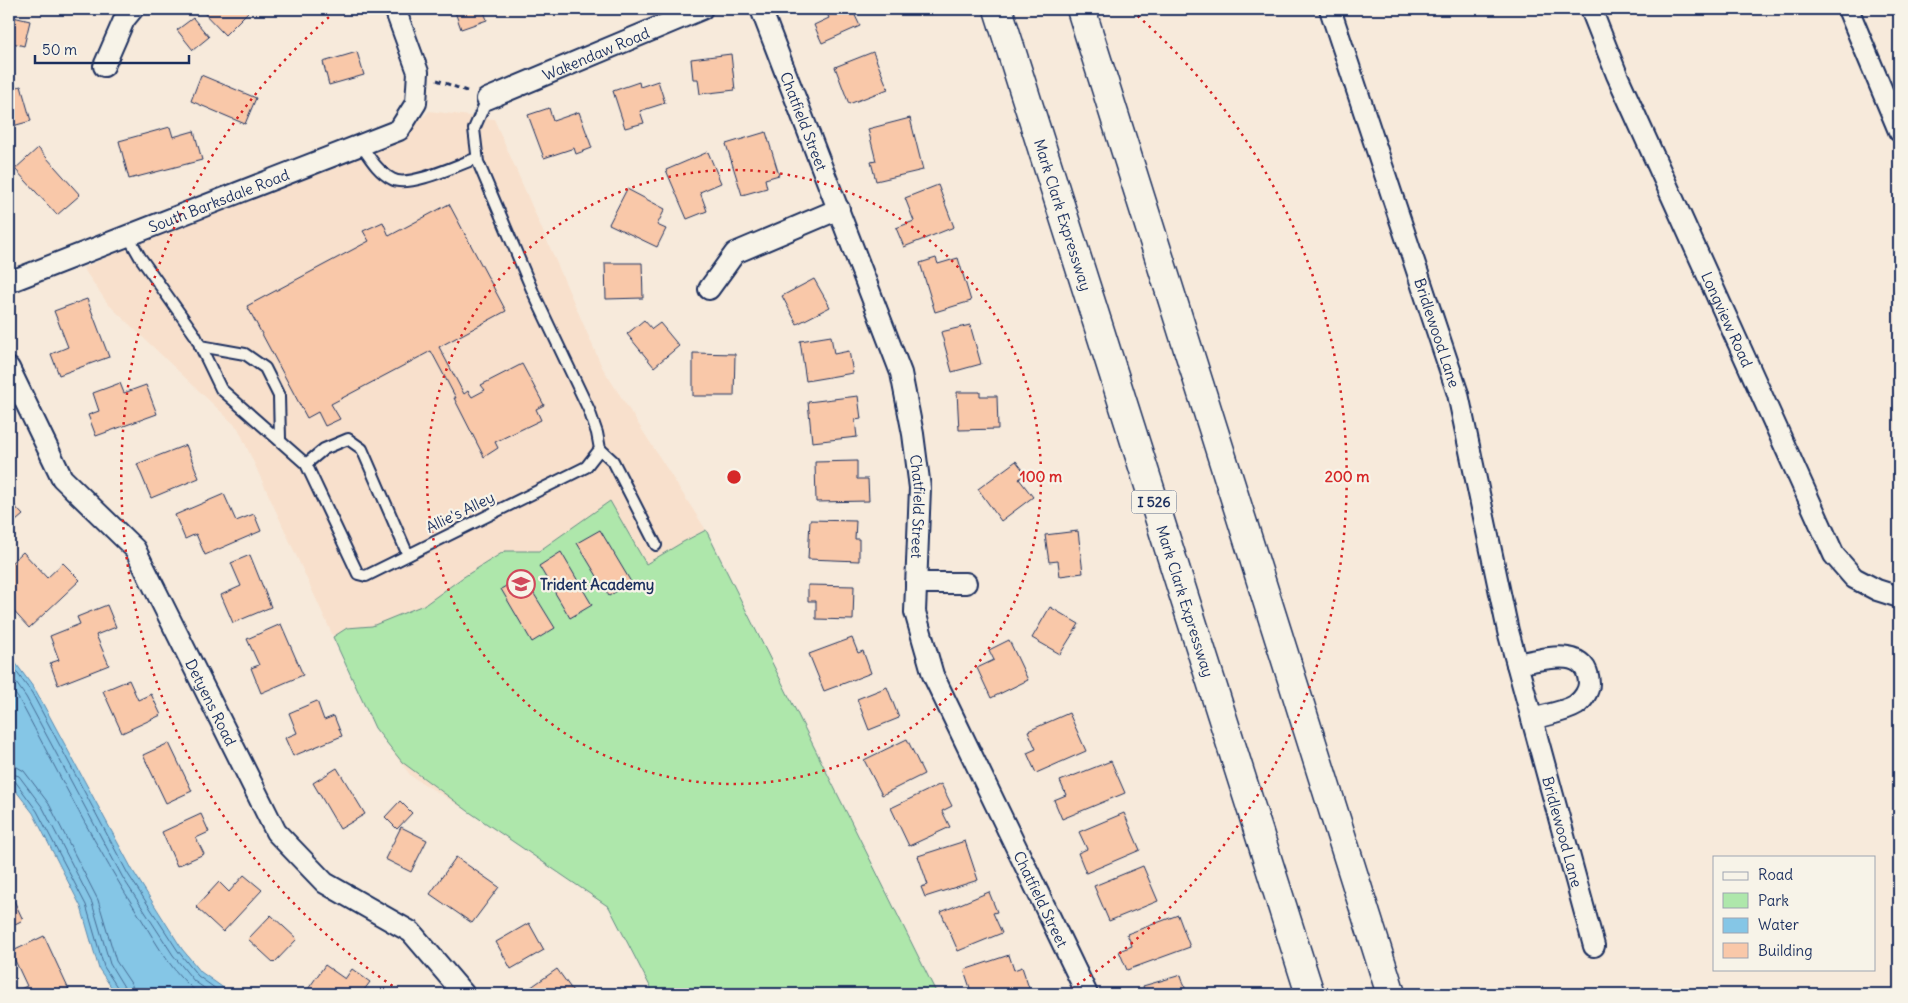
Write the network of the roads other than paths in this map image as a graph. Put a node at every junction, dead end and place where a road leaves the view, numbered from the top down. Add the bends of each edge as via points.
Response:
1 (134, 9) edge
2 (395, 9) edge
3 (702, 9) edge
4 (761, 9) edge
5 (998, 9) edge
6 (1081, 9) edge
7 (1330, 9) edge
8 (1591, 9) edge
9 (1848, 9) edge
10 (104, 66) dead end
11 (487, 99) joint
12 (1899, 130) edge
13 (361, 145) junction
14 (477, 158) junction
15 (839, 209) junction
16 (128, 236) junction
17 (9, 282) edge
18 (709, 289) dead end
19 (200, 346) junction
20 (9, 368) edge
21 (280, 439) junction
22 (600, 449) junction
23 (306, 464) junction
24 (656, 545) dead end
25 (408, 555) junction
26 (916, 583) junction
27 (966, 583) dead end
28 (1899, 597) edge
29 (1517, 664) junction
30 (1532, 719) junction
31 (1594, 946) dead end
32 (464, 994) edge
33 (1087, 994) edge
34 (1310, 994) edge
35 (1391, 994) edge

1 - 10 street via 124,20
2 - 13 street, South Barksdale Road via 418,72 416,102 399,130
3 - 11 street, Wakendaw Road
4 - 15 street, Chatfield Street
5 - 34 highway, Mark Clark Expressway / I 526
6 - 35 highway
7 - 29 street, Bridlewood Lane via 1458,394
8 - 28 street, Longview Road via 1621,84 1834,555 1854,578
9 - 12 street
11 - 14 lane via 474,129
13 - 14 lane via 376,166 394,181 417,181
13 - 16 street, South Barksdale Road
14 - 22 lane via 533,292 589,410
15 - 18 street via 735,252
15 - 26 street, Chatfield Street via 901,372 920,488
16 - 17 street, South Barksdale Road
16 - 19 lane, Allie's Alley
19 - 21 lane, Allie's Alley via 221,388
19 - 21 lane via 245,354 265,368 279,396
20 - 32 street, Detyens Road via 62,478 135,549 276,832 325,883 411,932
21 - 23 lane, Allie's Alley
22 - 24 lane via 614,461
22 - 25 lane, Allie's Alley via 586,467
23 - 25 lane, Allie's Alley via 358,574 366,576
23 - 25 lane via 324,449 348,438 362,449
26 - 27 street
26 - 33 street, Chatfield Street via 915,612 933,674
29 - 30 street, Bridlewood Lane
29 - 30 street via 1568,657 1580,662 1588,673 1589,685 1584,697 1575,705
30 - 31 street, Bridlewood Lane

